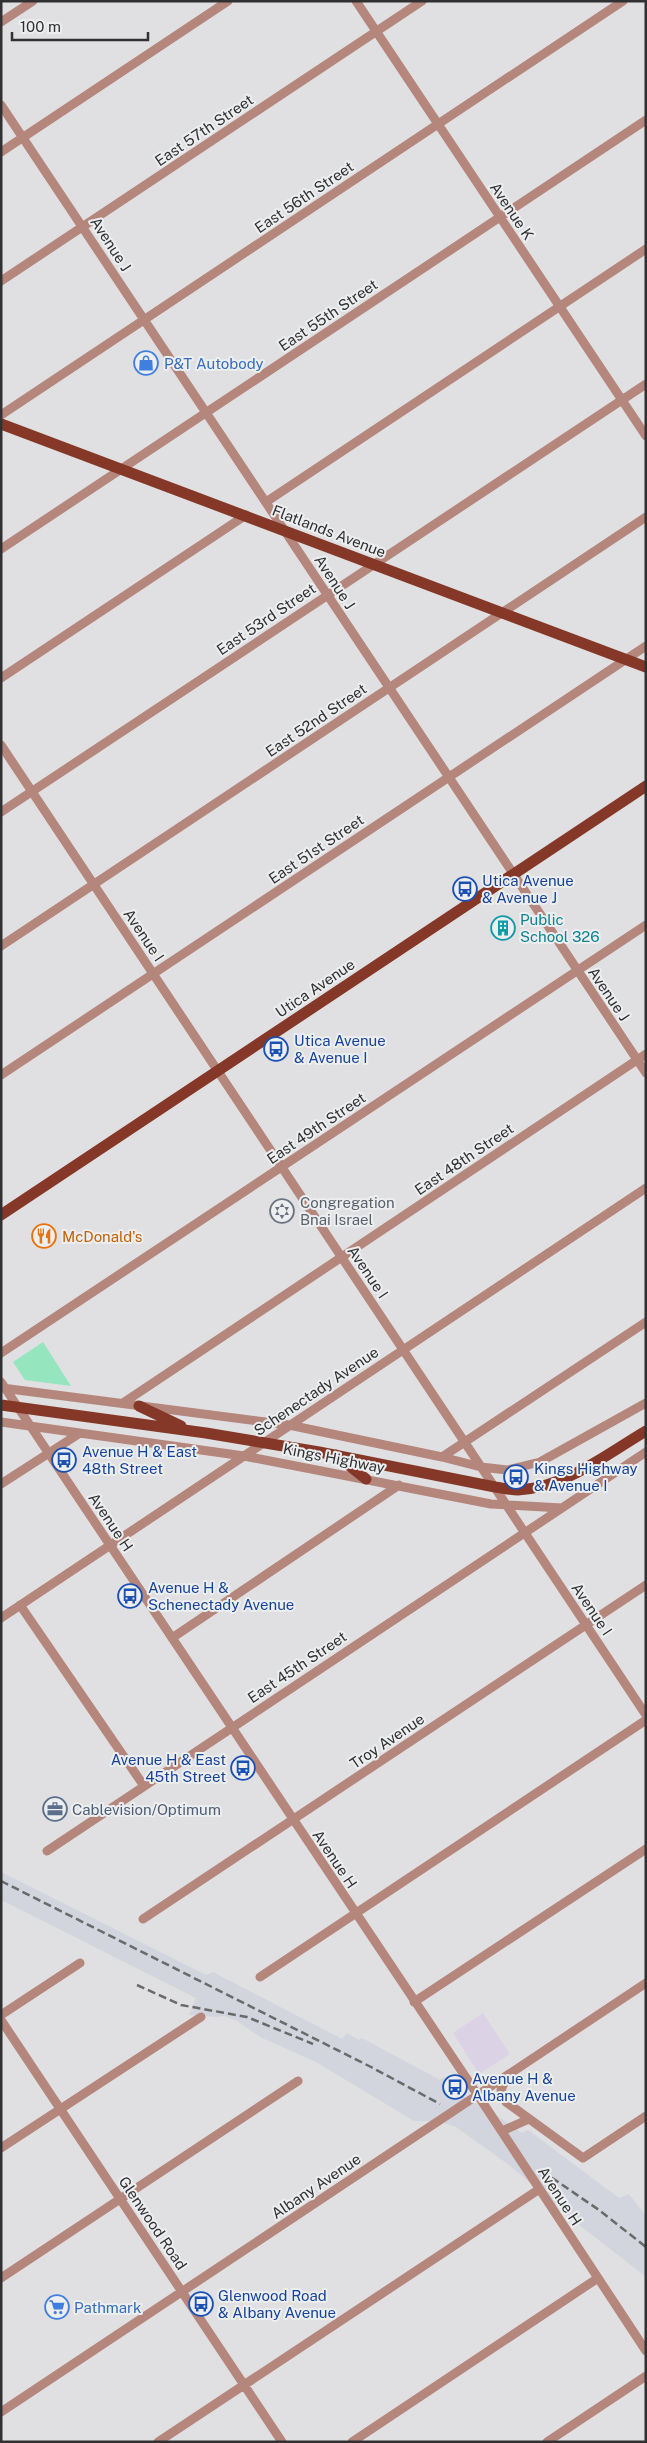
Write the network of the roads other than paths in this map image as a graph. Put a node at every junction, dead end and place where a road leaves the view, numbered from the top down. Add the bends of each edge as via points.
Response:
1 (33, 1) edge
2 (228, 1) edge
3 (356, 1) edge
4 (422, 1) edge
5 (623, 1) edge
6 (1, 22) edge
7 (376, 31) junction
8 (1, 105) edge
9 (646, 120) edge
10 (438, 124) junction
11 (23, 137) junction
12 (1, 152) edge
13 (500, 217) junction
14 (82, 227) junction
15 (646, 249) edge
16 (1, 281) edge
17 (560, 307) junction
18 (144, 320) junction
19 (646, 384) edge
20 (622, 400) junction
21 (206, 413) junction
22 (1, 415) edge
23 (1, 424) edge
24 (646, 436) edge
25 (121, 470) junction
26 (266, 502) junction
27 (246, 516) junction
28 (646, 517) edge
29 (286, 532) junction
30 (1, 549) edge
31 (373, 564) junction
32 (327, 595) junction
33 (502, 612) junction
34 (646, 646) edge
35 (626, 659) junction
36 (646, 667) edge
37 (1, 678) edge
38 (389, 688) junction
39 (1, 745) edge
40 (449, 777) junction
41 (646, 786) edge
42 (32, 792) junction
43 (1, 812) edge
44 (513, 874) junction
45 (94, 885) junction
46 (646, 925) edge
47 (1, 946) edge
48 (577, 970) junction
49 (154, 974) junction
50 (646, 1054) edge
51 (637, 1060) junction
52 (218, 1070) junction
53 (646, 1073) edge
54 (1, 1075) edge
55 (282, 1167) junction
56 (646, 1188) edge
57 (1, 1215) edge
58 (342, 1256) junction
59 (646, 1322) edge
60 (403, 1350) junction
61 (1, 1353) edge
62 (3, 1386) edge
63 (123, 1403) junction
64 (646, 1403) edge
65 (1, 1405) edge
66 (140, 1406) junction
67 (18, 1407) junction
68 (1, 1422) edge
69 (289, 1425) junction
70 (31, 1426) junction
71 (190, 1430) junction
72 (646, 1431) edge
73 (80, 1433) junction
74 (264, 1442) junction
75 (465, 1442) junction
76 (646, 1452) edge
77 (49, 1453) junction
78 (335, 1454) junction
79 (244, 1456) junction
80 (442, 1457) junction
81 (481, 1467) junction
82 (366, 1479) junction
83 (1, 1484) edge
84 (399, 1485) junction
85 (495, 1487) junction
86 (507, 1506) junction
87 (562, 1508) junction
88 (525, 1533) junction
89 (110, 1545) junction
90 (646, 1585) edge
91 (20, 1605) junction
92 (1, 1618) edge
93 (586, 1625) junction
94 (172, 1638) junction
95 (646, 1714) edge
96 (646, 1720) edge
97 (231, 1727) junction
98 (144, 1786) junction
99 (293, 1820) junction
100 (646, 1848) edge
101 (47, 1851) dead end
102 (355, 1913) junction
103 (143, 1920) dead end
104 (80, 1963) dead end
105 (260, 1977) dead end
106 (646, 1983) edge
107 (414, 2002) junction
108 (1, 2014) edge
109 (201, 2017) dead end
110 (1, 2020) edge
111 (508, 2074) junction
112 (298, 2081) dead end
113 (477, 2095) junction
114 (60, 2109) junction
115 (646, 2116) edge
116 (529, 2119) junction
117 (502, 2132) junction
118 (1, 2148) edge
119 (538, 2190) junction
120 (120, 2198) junction
121 (1, 2278) edge
122 (598, 2278) junction
123 (182, 2292) junction
124 (646, 2352) edge
125 (646, 2376) edge
126 (244, 2385) junction
127 (1, 2412) edge
128 (158, 2442) edge
129 (282, 2442) edge
130 (352, 2442) edge
131 (547, 2442) edge

1 - 6 street
2 - 11 street
3 - 7 street, Avenue K
4 - 7 street, East 57th Street
5 - 10 street, East 56th Street
7 - 10 street, Avenue K
7 - 14 street, East 57th Street
8 - 11 street, Avenue J
9 - 13 street, East 55th Street
10 - 13 street, Avenue K
10 - 18 street, East 56th Street
11 - 12 street
11 - 14 street, Avenue J
13 - 17 street, Avenue K
13 - 21 street, East 55th Street
14 - 16 street, East 57th Street
14 - 18 street, Avenue J
15 - 17 street
17 - 20 street, Avenue K
17 - 26 street
18 - 21 street, Avenue J
18 - 22 street, East 56th Street
19 - 20 street, East 53rd Street
20 - 24 street, Avenue K
20 - 31 street, East 53rd Street
21 - 25 street, East 55th Street
21 - 26 street, Avenue J
23 - 25 main road, Flatlands Avenue
25 - 27 main road, Flatlands Avenue
25 - 30 street, East 55th Street
26 - 29 street, Avenue J
27 - 29 main road, Flatlands Avenue
27 - 37 street
28 - 33 street, East 52nd Street
29 - 31 main road, Flatlands Avenue
29 - 32 street, Avenue J
31 - 32 street, East 53rd Street
31 - 33 main road, Flatlands Avenue
32 - 38 street, Avenue J
32 - 42 street, East 53rd Street
33 - 35 main road, Flatlands Avenue
33 - 38 street, East 52nd Street
34 - 35 street, East 51st Street
35 - 36 main road, Flatlands Avenue
35 - 40 street, East 51st Street
38 - 40 street, Avenue J
38 - 45 street, East 52nd Street
39 - 42 street, Avenue I
40 - 44 street, Avenue J
40 - 49 street, East 51st Street
41 - 44 main road, Utica Avenue
42 - 43 street, East 53rd Street
42 - 45 street, Avenue I
44 - 48 street, Avenue J
44 - 52 main road, Utica Avenue
45 - 47 street, East 52nd Street
45 - 49 street, Avenue I
46 - 48 street, East 49th Street
48 - 51 street, Avenue J
48 - 55 street, East 49th Street
49 - 52 street, Avenue I
49 - 54 street, East 51st Street
50 - 51 street, East 48th Street
51 - 53 street, Avenue J
51 - 58 street, East 48th Street
52 - 55 street, Avenue I
52 - 57 main road, Utica Avenue
55 - 58 street, Avenue I
55 - 61 street, East 49th Street
56 - 60 street, Schenectady Avenue
58 - 60 street, Avenue I
58 - 63 street, East 48th Street
59 - 75 street
60 - 69 street, Schenectady Avenue
60 - 75 street, Avenue I
62 - 63 street, Kings Highway
62 - 67 street, Avenue H
63 - 66 street, Kings Highway
64 - 81 street, Kings Highway via 540,1462 507,1470
65 - 67 main road, Kings Highway
66 - 69 street, Kings Highway
66 - 71 main road
67 - 70 street, Avenue H
67 - 71 main road, Kings Highway
68 - 70 street, Kings Highway
69 - 74 street, Schenectady Avenue
69 - 80 street, Kings Highway
70 - 73 street, Kings Highway
70 - 77 street, Avenue H
71 - 74 main road, Kings Highway
72 - 85 main road, Kings Highway via 570,1476 549,1484 518,1490
73 - 77 street
73 - 79 street, Kings Highway
74 - 78 main road, Kings Highway
74 - 79 street, Schenectady Avenue
75 - 80 street
75 - 81 street, Avenue I
76 - 87 street
77 - 83 street
77 - 89 street, Avenue H
78 - 82 main road
78 - 85 main road, Kings Highway
79 - 82 street, Kings Highway
79 - 89 street, Schenectady Avenue
80 - 81 street, Kings Highway
81 - 85 street, Avenue I
82 - 84 street, Kings Highway
84 - 86 street, Kings Highway
84 - 94 street
85 - 86 street, Avenue I
86 - 87 street, Kings Highway
86 - 88 street, Avenue I
87 - 88 street, East 45th Street
88 - 93 street, Avenue I
88 - 97 street, East 45th Street
89 - 91 street, Schenectady Avenue
89 - 94 street, Avenue H
90 - 93 street, Troy Avenue
91 - 92 street, Schenectady Avenue
91 - 98 street
93 - 95 street, Avenue I
93 - 99 street, Troy Avenue
94 - 97 street, Avenue H
96 - 102 street
97 - 98 street, East 45th Street
97 - 99 street, Avenue H
98 - 101 street, East 45th Street
99 - 102 street, Avenue H
99 - 103 street, Troy Avenue
100 - 107 street
102 - 105 street
102 - 107 street, Avenue H
104 - 108 street
106 - 111 street, Albany Avenue
107 - 113 street, Avenue H
109 - 114 street
110 - 114 street, Glenwood Road
111 - 113 street, Albany Avenue
111 - 116 street via 501,2090 502,2096
112 - 120 street
113 - 117 street, Avenue H
113 - 123 street, Albany Avenue
114 - 118 street
114 - 120 street, Glenwood Road
115 - 116 street via 582,2158
116 - 117 street
117 - 119 street, Avenue H
119 - 122 street, Avenue H
119 - 126 street
120 - 121 street
120 - 123 street, Glenwood Road
122 - 124 street, Avenue H
122 - 130 street
123 - 126 street, Glenwood Road
123 - 127 street, Albany Avenue
125 - 131 street
126 - 128 street
126 - 129 street, Glenwood Road

